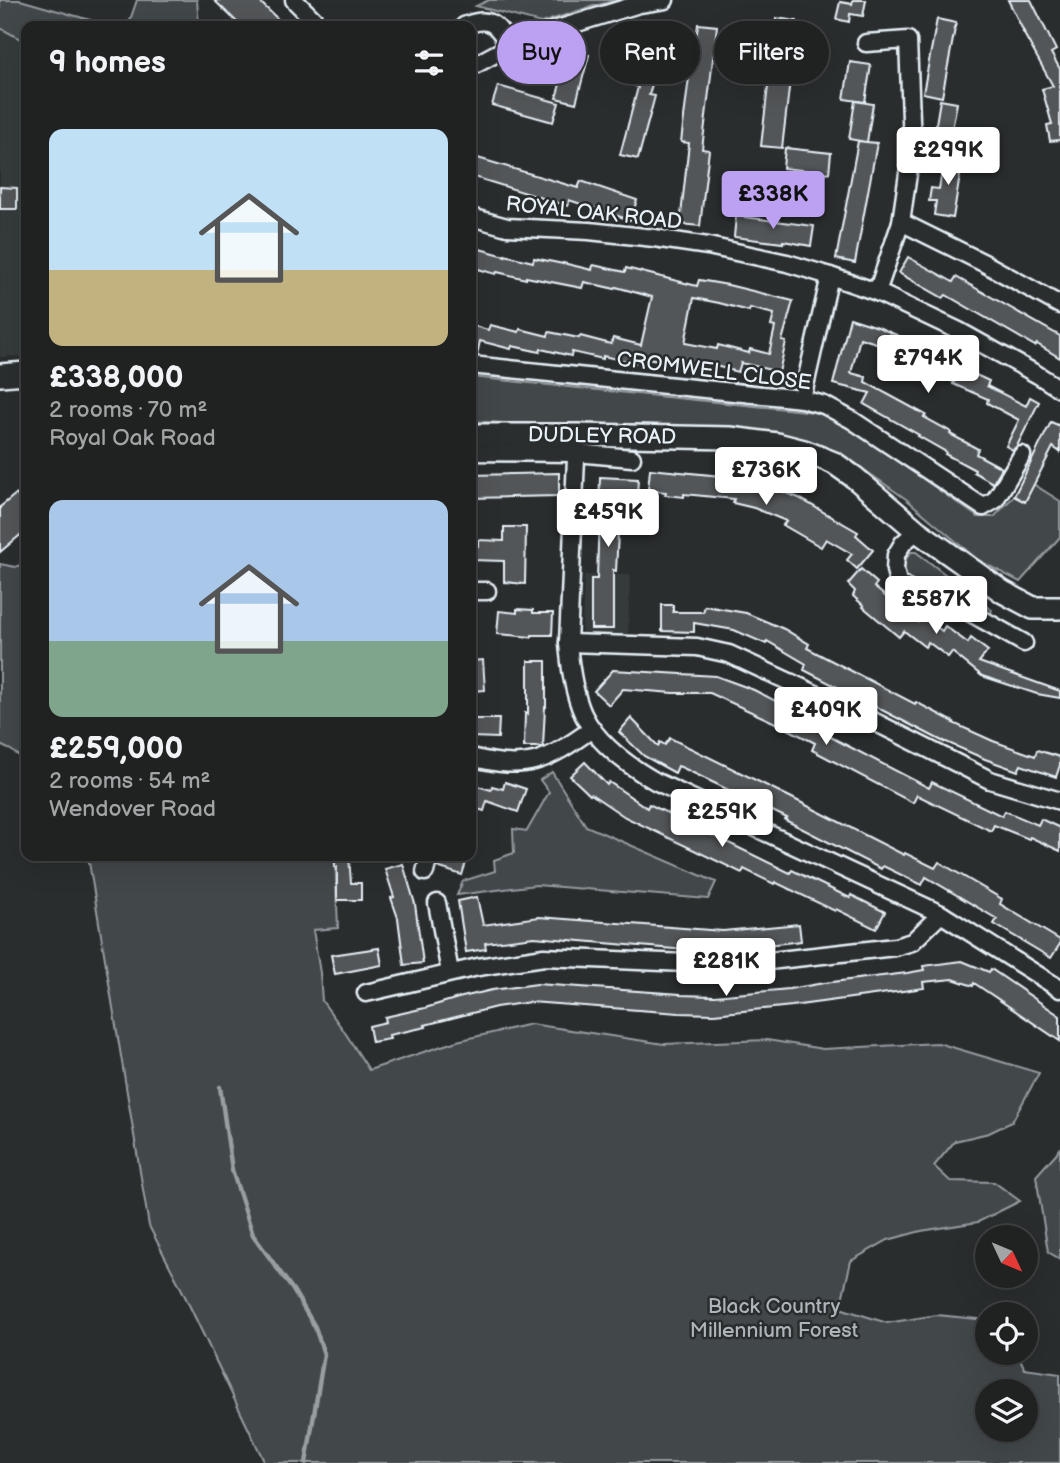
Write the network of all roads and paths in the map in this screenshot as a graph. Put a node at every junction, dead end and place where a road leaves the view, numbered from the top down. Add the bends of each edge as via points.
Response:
1 (294, 0) edge
2 (665, 0) edge
3 (315, 21) edge
4 (584, 21) edge
5 (476, 22) edge
6 (497, 26) edge
7 (866, 43) dead end
8 (497, 53) edge
9 (476, 64) edge
10 (476, 218) edge
11 (901, 222) junction
12 (830, 276) junction
13 (877, 292) junction
14 (1060, 305) edge
15 (476, 366) edge
16 (21, 373) edge
17 (0, 375) edge
18 (1060, 389) edge
19 (802, 399) junction
20 (476, 435) edge
21 (577, 444) junction
22 (476, 452) edge
23 (1022, 455) dead end
24 (632, 458) dead end
25 (917, 531) junction
26 (1060, 608) edge
27 (568, 643) junction
28 (1024, 643) dead end
29 (592, 729) junction
30 (476, 758) edge
31 (1060, 801) edge
32 (428, 861) edge
33 (425, 872) dead end
34 (437, 903) dead end
35 (941, 914) junction
36 (450, 972) junction
37 (1060, 989) edge
38 (366, 993) dead end

1 - 3 street
2 - 4 street
5 - 6 street
7 - 11 street via 908,40 912,146
8 - 9 street
10 - 12 street, ROYAL OAK ROAD via 507,227 589,231 708,246
11 - 13 street
11 - 14 street
12 - 13 street, ROYAL OAK ROAD
12 - 19 street
13 - 18 street, ROYAL OAK ROAD via 959,331
15 - 19 street, CROMWELL CLOSE
16 - 17 main road
19 - 23 street, CROMWELL CLOSE via 852,420 983,507 995,500
20 - 21 main road, DUDLEY ROAD
21 - 22 street
21 - 24 street
21 - 25 main road, DUDLEY ROAD via 730,438 777,444 834,463
21 - 27 street
25 - 26 main road, DUDLEY ROAD via 1032,608
25 - 28 street via 897,555 898,582 969,612
27 - 29 street via 582,712
27 - 31 street via 697,647 729,654 990,780
29 - 30 street via 539,761 518,764
29 - 35 street via 613,752 655,781
32 - 33 street
34 - 36 street
35 - 36 street via 912,942 895,947 734,965 544,957
35 - 37 street
36 - 38 street

